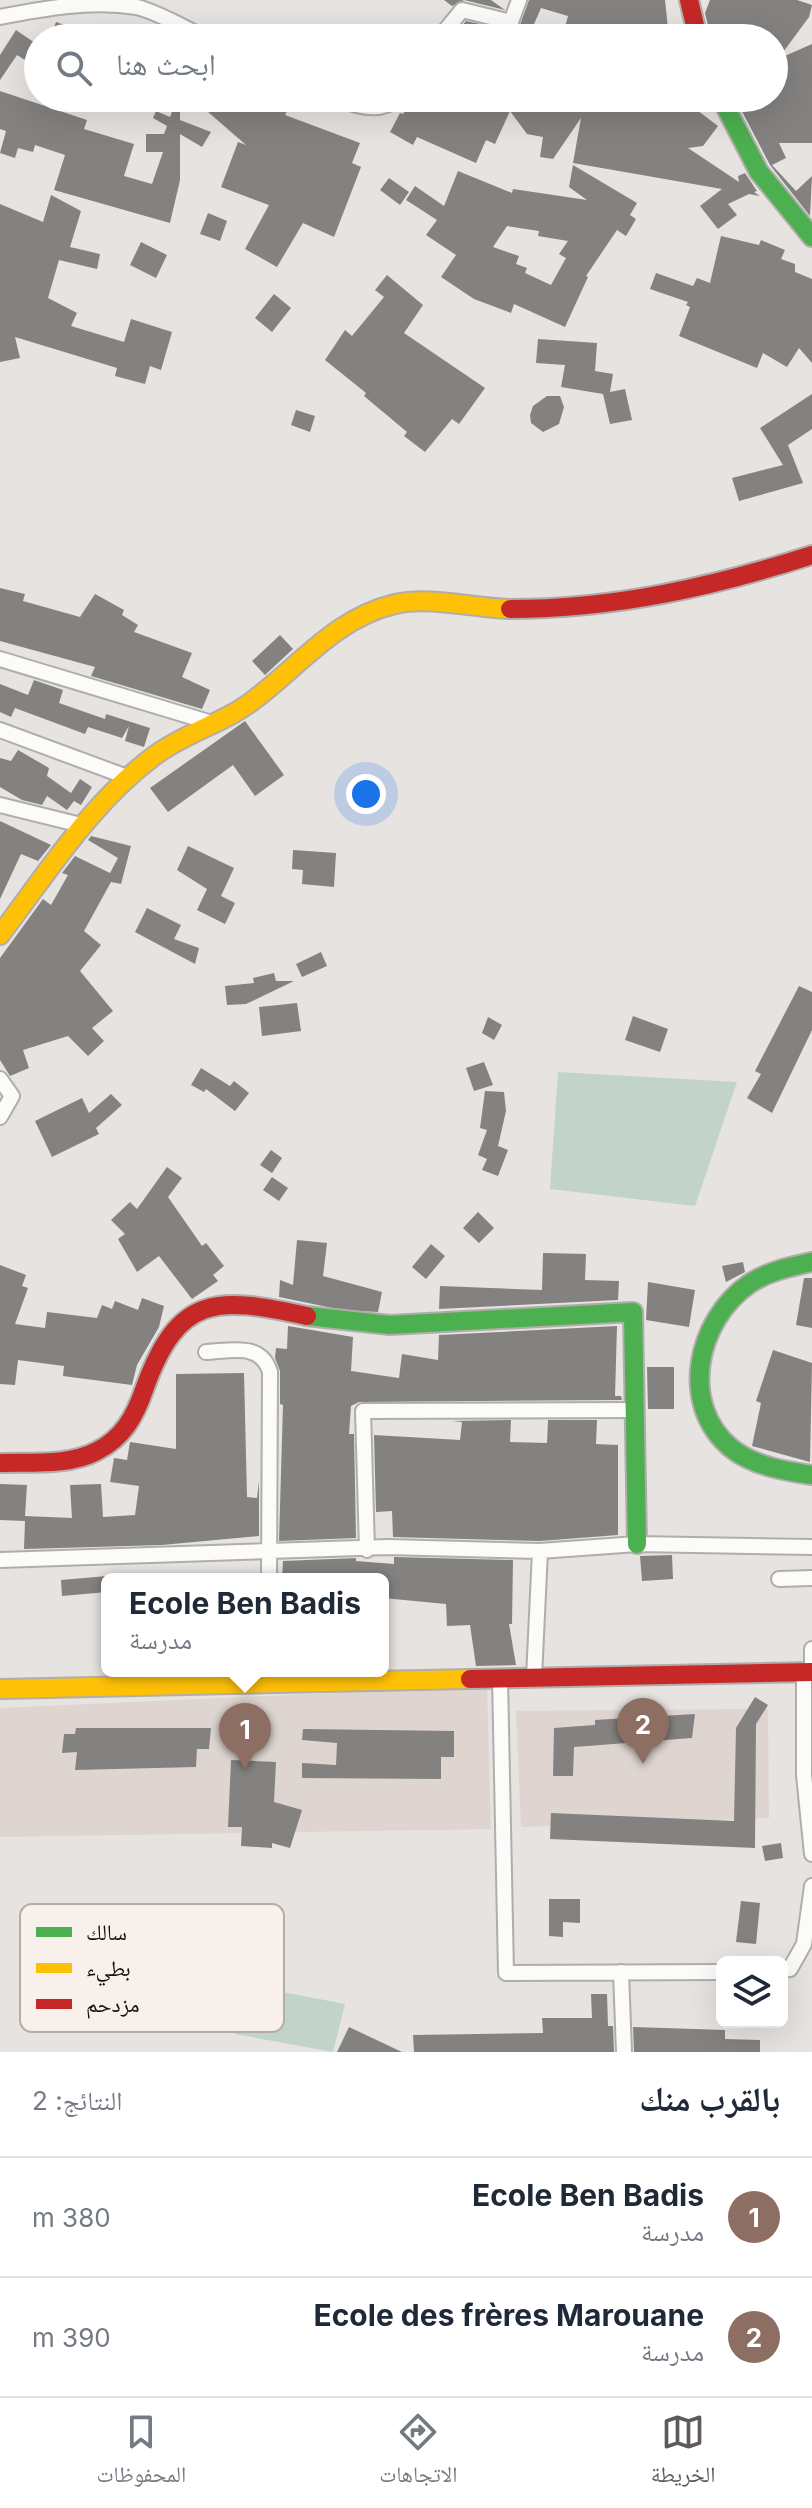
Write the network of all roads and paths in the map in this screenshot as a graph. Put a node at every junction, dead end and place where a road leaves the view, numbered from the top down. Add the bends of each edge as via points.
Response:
1 (519, 0) edge
2 (689, 0) edge
3 (0, 17) edge
4 (175, 24) edge
5 (450, 24) edge
6 (695, 24) edge
7 (727, 112) edge
8 (812, 237) edge
9 (812, 555) edge
10 (0, 659) edge
11 (212, 723) junction
12 (0, 730) edge
13 (127, 777) junction
14 (0, 805) edge
15 (85, 826) junction
16 (0, 935) edge
17 (0, 1079) edge
18 (0, 1117) edge
19 (812, 1262) edge
20 (206, 1352) dead end
21 (633, 1410) junction
22 (0, 1463) edge
23 (812, 1475) edge
24 (637, 1544) junction
25 (812, 1547) edge
26 (268, 1550) junction
27 (367, 1550) junction
28 (540, 1551) junction
29 (0, 1560) edge
30 (269, 1573) edge
31 (812, 1578) edge
32 (779, 1579) dead end
33 (812, 1649) edge
34 (809, 1672) edge
35 (274, 1677) edge
36 (500, 1678) junction
37 (534, 1678) junction
38 (0, 1689) edge
39 (808, 1775) edge
40 (812, 1854) edge
41 (812, 1886) edge
42 (788, 1969) edge
43 (621, 1972) junction
44 (716, 1972) edge
45 (624, 2052) edge

1 - 5 street via 511,22 462,10
2 - 6 street
3 - 4 street via 82,0 138,7
7 - 8 street via 762,177
9 - 11 street via 648,599 578,607 395,604 353,619 302,654 252,701
10 - 11 street
11 - 13 street
12 - 13 street
13 - 15 street
14 - 15 street
15 - 16 street
17 - 18 street via 12,1096
19 - 23 street via 769,1272 737,1295 712,1326 700,1360 697,1393 707,1421 730,1447 754,1461
20 - 26 street via 253,1350 266,1359
21 - 22 street via 633,1312 372,1324 223,1306 201,1309 169,1331 131,1425 116,1440 96,1452 66,1459
21 - 24 street
21 - 27 street via 363,1411
24 - 25 street
24 - 28 street
26 - 27 street
26 - 29 street
26 - 30 street
27 - 28 street
28 - 37 street
31 - 32 street
33 - 34 street
34 - 37 street
34 - 39 street
35 - 36 street
35 - 38 street
36 - 37 street
36 - 43 street via 506,1973
39 - 40 street
41 - 42 street via 804,1944
43 - 44 street
43 - 45 street

